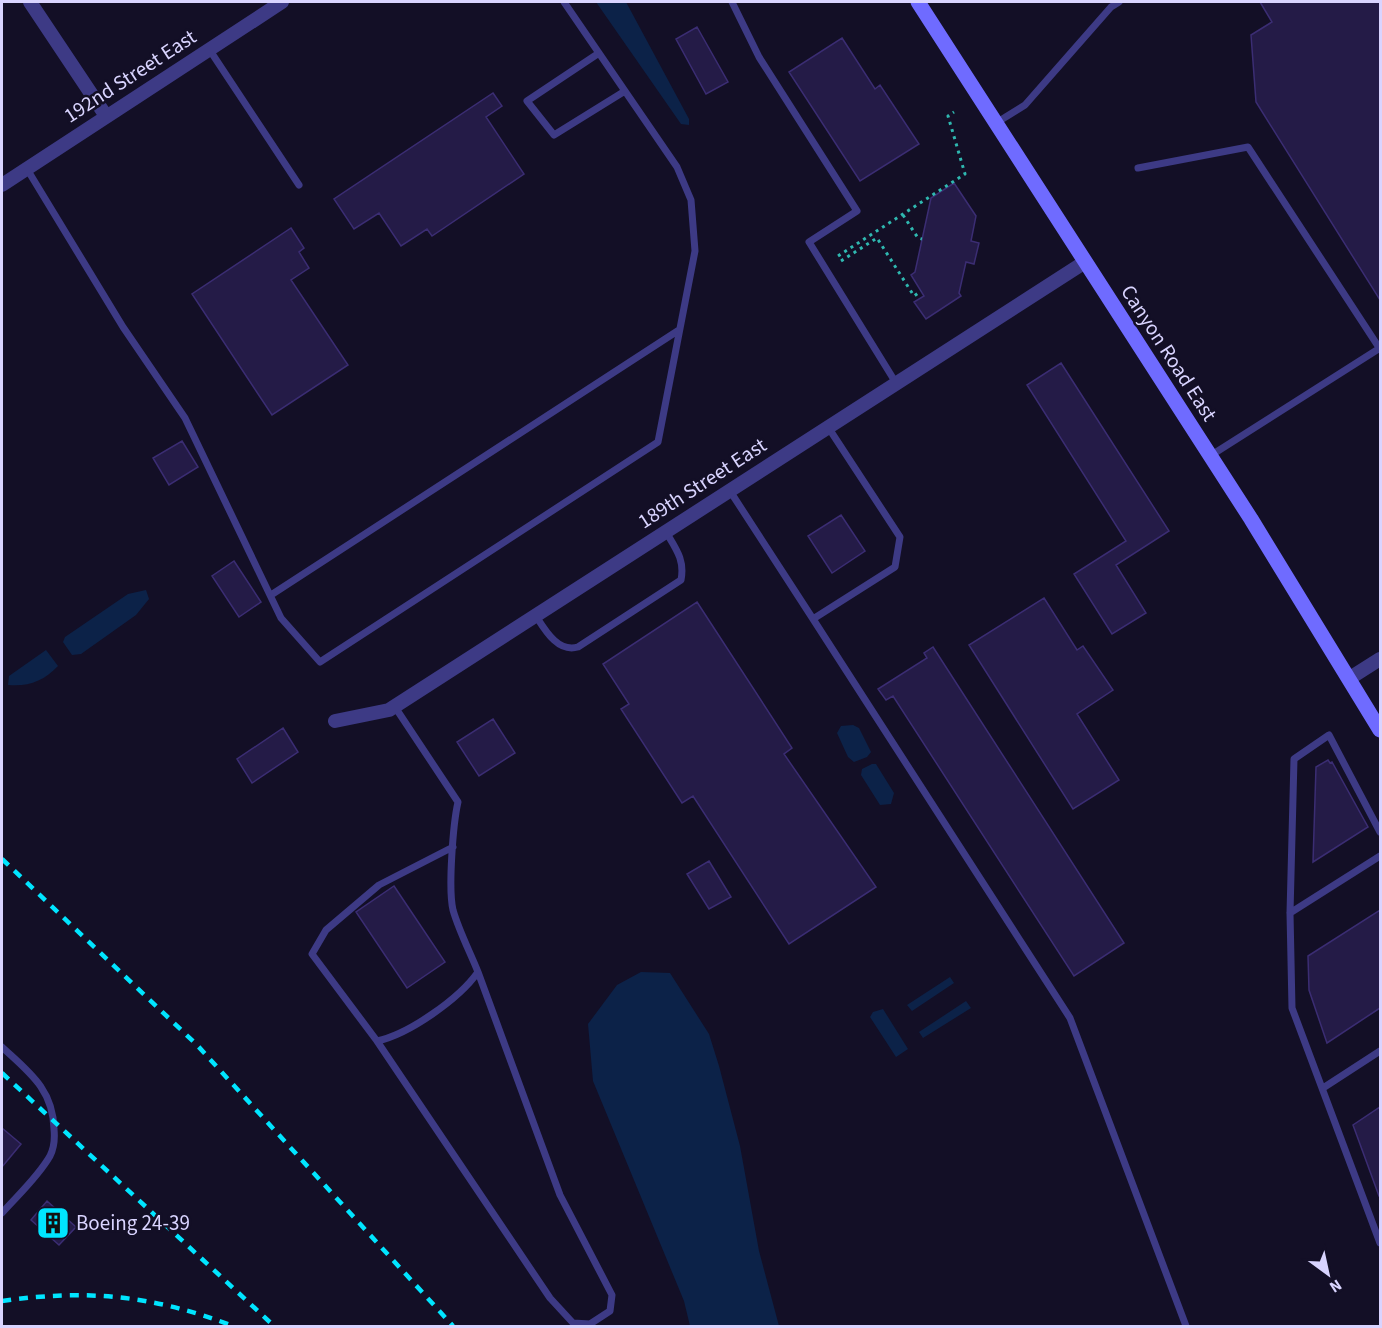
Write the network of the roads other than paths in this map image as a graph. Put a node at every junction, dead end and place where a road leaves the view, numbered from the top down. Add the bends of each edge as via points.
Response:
1 (30, 2) edge
2 (282, 2) edge
3 (564, 2) edge
4 (732, 2) edge
5 (918, 2) edge
6 (1119, 2) edge
7 (209, 49) junction
8 (599, 53) junction
9 (625, 91) junction
10 (106, 117) junction
11 (996, 123) junction
12 (1138, 168) dead end
13 (27, 169) junction
14 (299, 184) dead end
15 (2, 185) edge
16 (1085, 261) junction
17 (679, 330) junction
18 (1380, 349) edge
19 (896, 383) junction
20 (828, 427) junction
21 (1210, 456) junction
22 (730, 491) junction
23 (666, 532) junction
24 (271, 595) junction
25 (536, 616) junction
26 (813, 619) junction
27 (1380, 659) edge
28 (1350, 678) junction
29 (395, 707) junction
30 (335, 722) dead end
31 (1380, 730) edge
32 (1380, 832) edge
33 (453, 847) junction
34 (1380, 856) edge
35 (1290, 913) junction
36 (478, 972) junction
37 (377, 1041) junction
38 (2, 1047) edge
39 (1380, 1051) edge
40 (1323, 1088) junction
41 (2, 1213) edge
42 (1380, 1243) edge
43 (1186, 1326) edge

1 - 10 street
2 - 7 street, 192nd Street East
3 - 8 lane
4 - 19 lane via 759,57 857,211 809,242
5 - 11 main road, Canyon Road East
6 - 11 lane via 1025,105
7 - 10 street, 192nd Street East
7 - 14 lane
8 - 9 lane
8 - 9 lane via 527,101 554,135
9 - 17 lane via 677,168 691,200 695,252
10 - 13 street, 192nd Street East
11 - 16 main road, Canyon Road East
12 - 18 lane via 1248,147
13 - 15 street, 192nd Street East
13 - 24 lane via 123,327 185,418
16 - 19 street, 189th Street East
16 - 21 main road, Canyon Road East
17 - 24 lane
17 - 24 lane via 658,442 320,662 281,618
18 - 21 lane
19 - 20 street, 189th Street East
20 - 22 street, 189th Street East
20 - 26 lane via 900,537 895,567
21 - 28 main road, Canyon Road East
22 - 23 street, 189th Street East
22 - 26 lane
23 - 25 street, 189th Street East
23 - 25 lane via 681,557 681,580 578,647 552,640
25 - 29 street, 189th Street East
26 - 43 lane via 1070,1018
27 - 28 street
28 - 31 main road, Canyon Road East
29 - 30 street, 189th Street East
29 - 33 lane via 458,802
32 - 35 lane via 1329,735 1294,759
33 - 36 lane via 453,908
33 - 37 lane via 379,885 326,930 312,954
34 - 35 lane
35 - 40 lane via 1292,1008
36 - 37 lane via 466,989 395,1037
36 - 37 lane via 560,1195 612,1295 610,1311 590,1324 573,1323 550,1298
38 - 41 lane via 34,1077 49,1098 54,1131 50,1156
39 - 40 lane
40 - 42 lane

